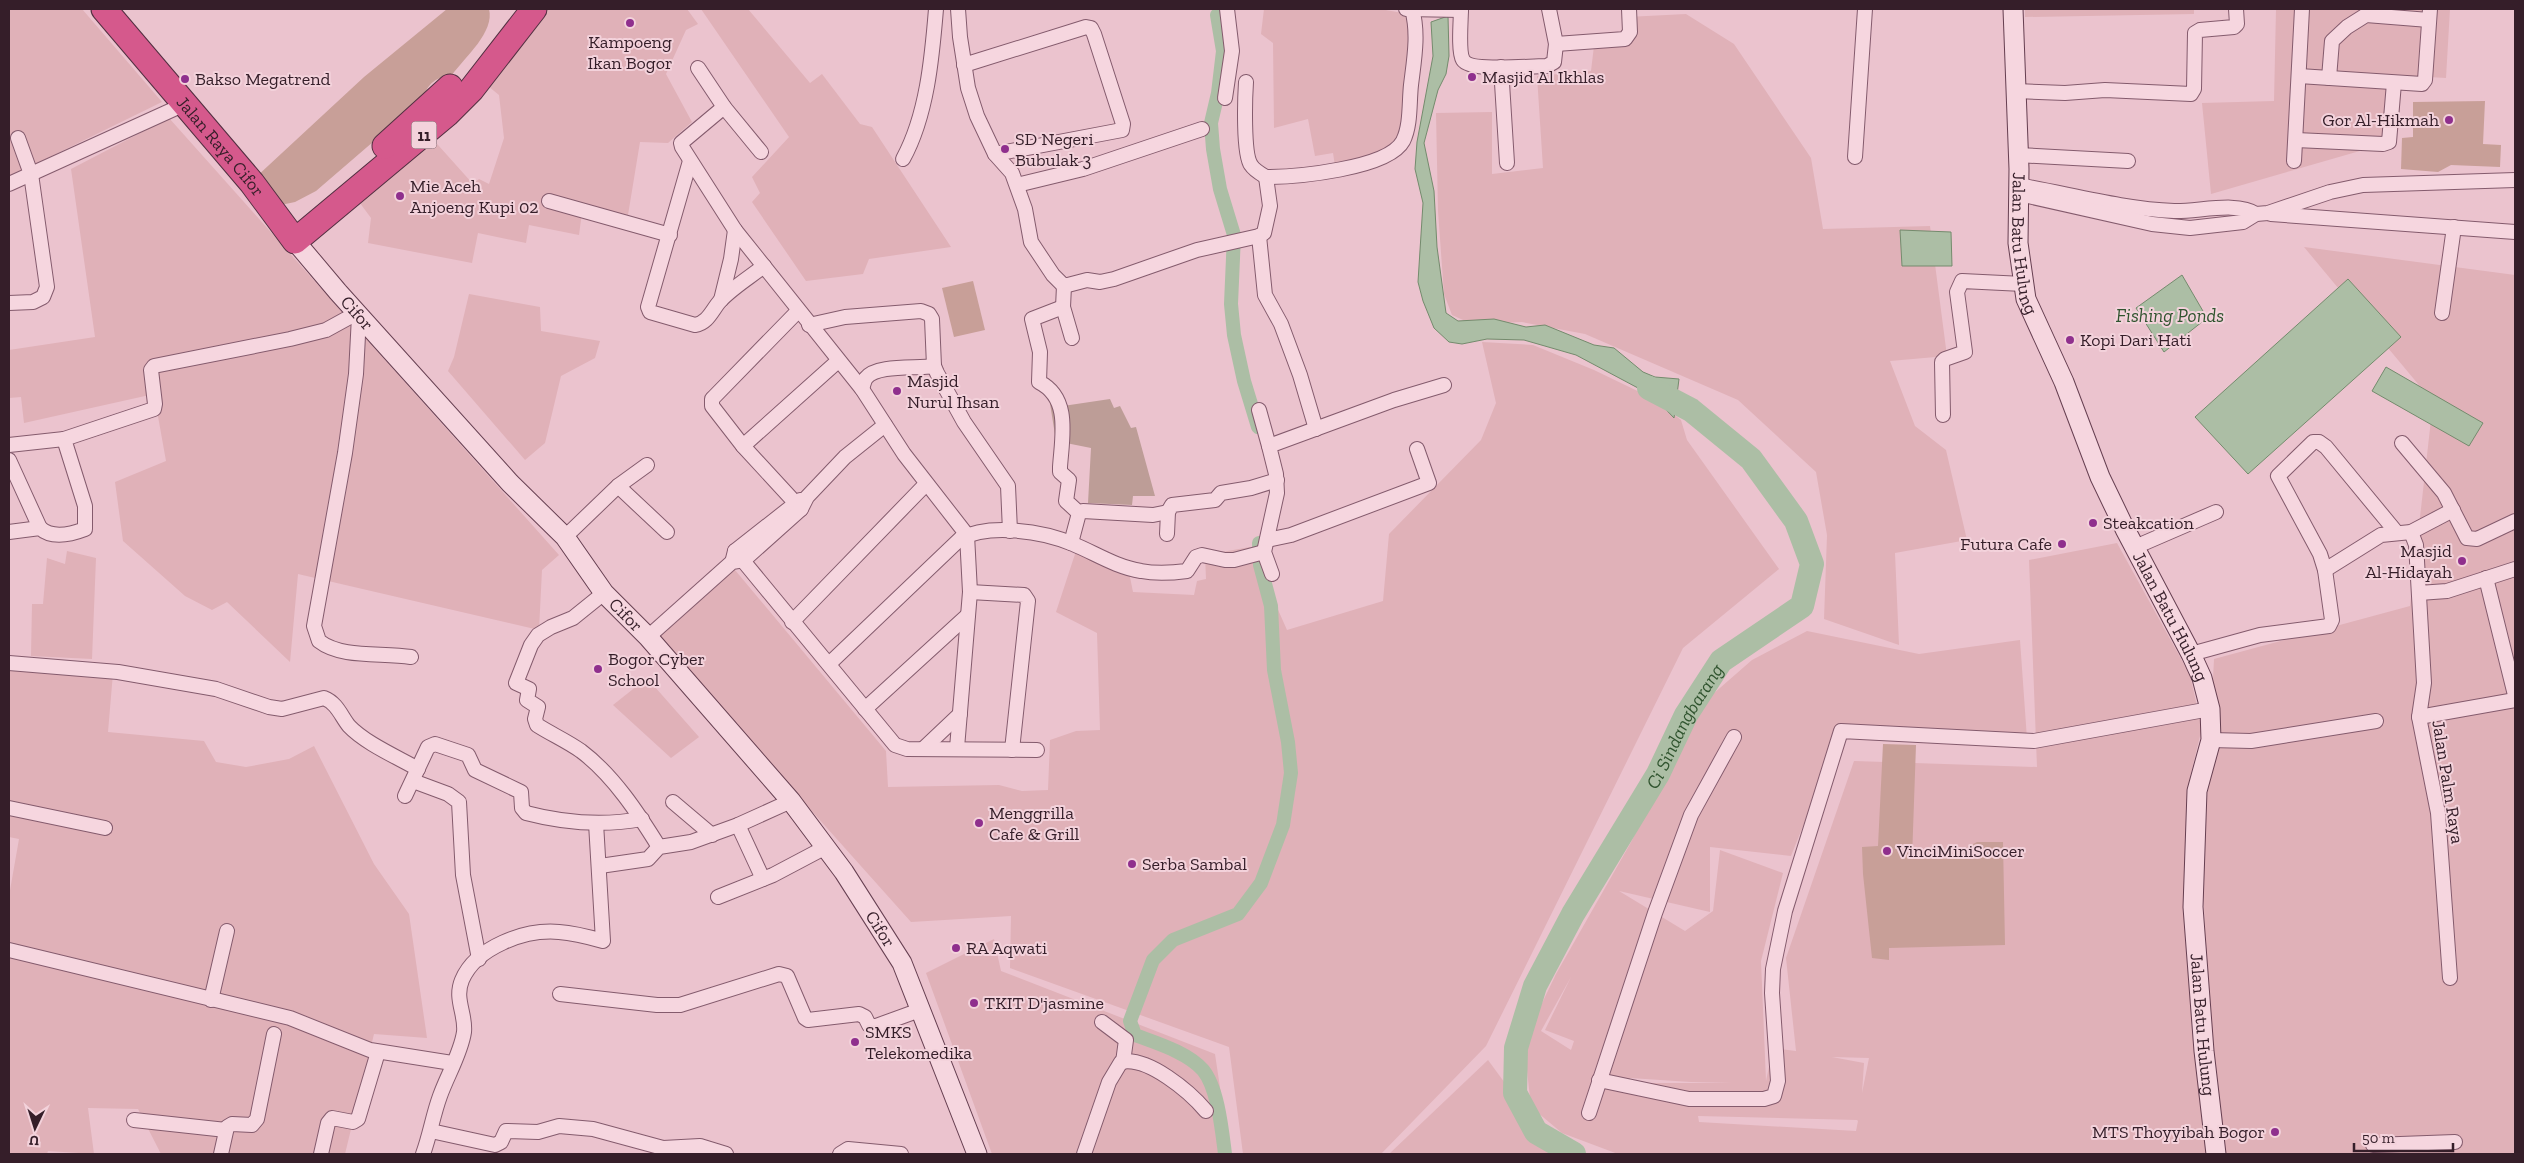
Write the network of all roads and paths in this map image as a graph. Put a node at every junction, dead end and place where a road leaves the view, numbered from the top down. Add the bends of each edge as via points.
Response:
1 (104, 9) edge
2 (516, 9) edge
3 (534, 9) edge
4 (936, 9) edge
5 (958, 9) edge
6 (1227, 9) edge
7 (1409, 9) edge
8 (1549, 9) edge
9 (1629, 9) edge
10 (1864, 9) edge
11 (2013, 9) edge
12 (2236, 9) edge
13 (2302, 9) edge
14 (1430, 10) edge
15 (1458, 10) edge
16 (2366, 12) edge
17 (2429, 15) edge
18 (1556, 44) junction
19 (964, 65) junction
20 (1501, 67) junction
21 (698, 68) dead end
22 (2299, 76) junction
23 (2329, 78) junction
24 (1246, 82) dead end
25 (2394, 83) junction
26 (2016, 91) junction
27 (1225, 98) dead end
28 (185, 104) junction
29 (724, 107) junction
30 (1202, 128) dead end
31 (18, 138) dead end
32 (2296, 140) junction
33 (761, 152) dead end
34 (995, 154) junction
35 (2018, 155) junction
36 (1854, 157) dead end
37 (903, 159) dead end
38 (690, 161) junction
39 (2128, 161) dead end
40 (2294, 161) dead end
41 (1507, 163) dead end
42 (31, 174) junction
43 (1266, 177) junction
44 (2515, 180) edge
45 (9, 184) edge
46 (1016, 184) junction
47 (2019, 189) junction
48 (549, 201) dead end
49 (2262, 214) junction
50 (2454, 227) junction
51 (735, 230) junction
52 (2515, 232) edge
53 (290, 235) junction
54 (670, 235) junction
55 (1259, 236) junction
56 (764, 266) junction
57 (2023, 284) junction
58 (1064, 286) junction
59 (721, 300) junction
60 (9, 303) edge
61 (1063, 307) junction
62 (798, 311) junction
63 (2442, 313) dead end
64 (358, 315) junction
65 (809, 325) junction
66 (1072, 338) dead end
67 (838, 361) junction
68 (934, 366) junction
69 (1444, 385) dead end
70 (862, 389) junction
71 (1259, 410) dead end
72 (1943, 415) dead end
73 (885, 425) junction
74 (1316, 429) junction
75 (64, 439) junction
76 (2402, 443) dead end
77 (9, 445) edge
78 (743, 446) junction
79 (1269, 446) junction
80 (1417, 449) dead end
81 (9, 460) edge
82 (647, 465) dead end
83 (1272, 481) junction
84 (926, 484) junction
85 (618, 486) junction
86 (800, 503) junction
87 (2453, 510) junction
88 (1168, 512) junction
89 (2216, 512) dead end
90 (1079, 513) junction
91 (2515, 521) edge
92 (40, 528) junction
93 (1010, 531) junction
94 (9, 532) edge
95 (667, 532) dead end
96 (2404, 533) junction
97 (1167, 534) dead end
98 (967, 535) junction
99 (565, 537) junction
100 (1071, 543) junction
101 (1265, 546) junction
102 (2135, 547) junction
103 (737, 558) junction
104 (2515, 569) edge
105 (2325, 570) junction
106 (1272, 574) dead end
107 (2486, 578) junction
108 (970, 592) junction
109 (604, 593) junction
110 (2419, 593) junction
111 (968, 615) junction
112 (792, 622) junction
113 (648, 637) junction
114 (2191, 654) junction
115 (410, 656) dead end
116 (9, 664) edge
117 (829, 664) junction
118 (2515, 695) edge
119 (2515, 700) edge
120 (866, 709) junction
121 (2210, 709) junction
122 (960, 714) junction
123 (2419, 716) junction
124 (2376, 721) dead end
125 (1734, 737) dead end
126 (2211, 740) junction
127 (957, 748) junction
128 (923, 749) junction
129 (1012, 750) junction
130 (1037, 750) dead end
131 (415, 775) junction
132 (405, 796) dead end
133 (792, 801) junction
134 (673, 802) dead end
135 (9, 808) edge
136 (642, 819) junction
137 (596, 823) junction
138 (738, 826) junction
139 (105, 828) dead end
140 (712, 835) junction
141 (659, 847) junction
142 (826, 847) junction
143 (600, 866) junction
144 (763, 879) junction
145 (718, 897) dead end
146 (227, 931) dead end
147 (9, 950) edge
148 (479, 959) junction
149 (2450, 978) dead end
150 (560, 994) dead end
151 (211, 1000) junction
152 (920, 1010) junction
153 (1102, 1022) dead end
154 (274, 1034) dead end
155 (378, 1052) junction
156 (1123, 1062) junction
157 (452, 1063) junction
158 (1599, 1080) junction
159 (1206, 1111) dead end
160 (1588, 1113) dead end
161 (134, 1120) dead end
162 (226, 1130) junction
163 (431, 1131) junction
164 (2454, 1142) dead end
165 (2373, 1145) dead end
166 (221, 1154) edge
167 (320, 1154) edge
168 (423, 1154) edge
169 (726, 1154) edge
170 (840, 1154) edge
171 (901, 1154) edge
172 (977, 1154) edge
173 (1084, 1154) edge
174 (2216, 1154) edge

1 - 28 highway, Jalan Raya Cifor
2 - 53 highway, 11 via 442,96
3 - 53 highway, 11 via 471,90 447,114
4 - 37 street via 928,76 913,138
5 - 19 street
6 - 27 street via 1232,51
7 - 14 street
7 - 43 street via 1416,42 1407,126 1401,144 1387,154 1352,168 1325,174
8 - 18 street
9 - 18 street via 1630,32 1625,39
10 - 36 street
11 - 26 street, Jalan Batu Hulung
12 - 26 street via 2237,24 2234,27 2195,33 2194,89 2191,94 2105,90 2065,94
13 - 22 street
14 - 15 street
15 - 20 street via 1464,61 1469,65
16 - 17 street
16 - 23 street via 2332,41
17 - 25 street via 2425,80 2417,85
18 - 20 street via 1556,59 1552,65
19 - 34 street via 977,116
19 - 34 street via 1086,27 1091,28 1094,34 1123,124 1122,130
20 - 41 street
21 - 29 street
22 - 23 street
22 - 32 street
23 - 25 street
24 - 43 street via 1244,117 1250,165
25 - 32 street via 2389,142
26 - 35 street, Jalan Batu Hulung
28 - 42 street
28 - 53 highway, Jalan Raya Cifor via 252,183
29 - 33 street
29 - 38 street via 682,143
30 - 46 street via 1083,169
31 - 42 street
32 - 40 street
34 - 46 street via 1012,173
35 - 39 street
35 - 47 street, Jalan Batu Hulung
38 - 51 street
38 - 54 street
42 - 45 street
42 - 60 street via 47,287 43,297 32,302
43 - 55 street via 1270,206 1264,233
44 - 49 street via 2363,185
46 - 58 street via 1031,242 1052,275
47 - 49 street via 2152,209 2238,208
47 - 57 street, Jalan Batu Hulung via 2018,243
48 - 54 street
49 - 50 street
50 - 52 street
50 - 63 street
51 - 56 street
51 - 59 street
53 - 64 street, Cifor
54 - 59 street via 648,307 650,312 695,325 706,320
55 - 58 street via 1225,242 1114,279 1087,280
55 - 74 street via 1265,295 1281,324
56 - 59 street
56 - 62 street
57 - 72 street via 1962,282 1959,285 1957,292 1965,352 1942,362
57 - 102 street, Jalan Batu Hulung via 2100,477
58 - 61 street
61 - 66 street
61 - 90 street via 1032,319 1040,352 1039,382 1050,388 1064,419 1060,472 1070,480 1066,501
62 - 65 street
62 - 78 street via 712,399 712,406
64 - 75 street via 326,330 290,340 154,366 150,370 154,409
64 - 99 street, Cifor via 510,483
64 - 115 street via 356,374 346,453 314,626 319,641 330,647
65 - 67 street
65 - 68 street via 845,317 921,311 932,319
67 - 70 street
67 - 78 street
68 - 70 street via 882,368 866,378
68 - 93 street via 953,404 1008,486
69 - 74 street
70 - 73 street
71 - 79 street
73 - 84 street
73 - 86 street via 845,457
74 - 79 street
75 - 77 street
75 - 92 street via 85,506 86,529 53,534
76 - 87 street via 2444,493
78 - 86 street
79 - 83 street
80 - 101 street via 1428,483
81 - 92 street
82 - 85 street
83 - 88 street via 1220,493 1215,500 1172,505
83 - 101 street via 1276,493
84 - 98 street
84 - 112 street
85 - 95 street
85 - 99 street
86 - 103 street
87 - 91 street via 2467,538 2472,540
87 - 96 street
88 - 90 street via 1153,515 1087,510
88 - 97 street
89 - 102 street
90 - 100 street
92 - 94 street
93 - 98 street
93 - 100 street via 1028,531
96 - 105 street via 2381,535
96 - 105 street, Jalan Palm Raya via 2320,442 2313,442 2278,476 2308,530
96 - 110 street, Jalan Palm Raya via 2416,545
98 - 108 street
98 - 117 street
99 - 109 street, Cifor
100 - 101 street via 1114,563 1157,573 1187,571 1196,557 1202,555 1234,560
101 - 106 street
102 - 114 street, Jalan Batu Hulung
103 - 112 street
103 - 113 street
104 - 107 street
105 - 114 street, Jalan Palm Raya via 2332,620 2329,626 2260,635
107 - 110 street via 2447,591
107 - 118 street
108 - 111 street
108 - 129 street via 1024,595 1028,602
109 - 113 street, Cifor
109 - 136 street via 573,618 538,636 531,645 516,683 530,691 527,700 538,707 537,725 594,762
110 - 123 street, Jalan Palm Raya via 2424,683
111 - 120 street
111 - 122 street
112 - 117 street
113 - 133 street, Cifor
114 - 121 street, Jalan Batu Hulung via 2202,678
116 - 131 street via 118,672 216,689 269,707 282,708 324,698 331,700 358,735
117 - 120 street
119 - 123 street
120 - 128 street via 895,745
121 - 126 street, Jalan Batu Hulung
121 - 158 street via 2034,741 1841,731 1785,911 1773,969 1778,1082 1774,1096 1764,1099 1689,1099
122 - 127 street
122 - 128 street
123 - 149 street, Jalan Palm Raya via 2438,813
124 - 126 street via 2251,741
125 - 158 street via 1691,815
126 - 174 street, Jalan Batu Hulung via 2197,791 2193,907
127 - 128 street
127 - 129 street
129 - 130 street
131 - 132 street
131 - 137 street via 428,747 431,744 441,746 468,755 475,770 521,792 522,808 526,813
131 - 148 street via 459,802 463,875
133 - 138 street
133 - 142 street, Cifor
134 - 140 street
135 - 139 street
136 - 137 street via 615,824
136 - 141 street
137 - 143 street
138 - 140 street
138 - 144 street
140 - 141 street
141 - 143 street via 648,859
142 - 144 street
142 - 152 street, Cifor via 902,962
143 - 148 street via 603,941 587,936 544,932 500,944
144 - 145 street
146 - 151 street
147 - 151 street
148 - 157 street via 462,981 458,998 464,1032
150 - 152 street via 680,1005 779,974 787,976 792,983 808,1020 858,1014 865,1017 869,1026 876,1026
151 - 155 street via 290,1018
152 - 172 street, Cifor
153 - 156 street via 1126,1040
154 - 162 street via 257,1119 252,1125 232,1124
155 - 157 street
155 - 167 street via 358,1119 353,1122 332,1118
156 - 159 street via 1136,1061 1182,1085
156 - 173 street via 1117,1066 1109,1082
157 - 163 street
158 - 160 street
161 - 162 street
162 - 166 street
163 - 168 street
163 - 169 street via 495,1145 501,1142 506,1131 538,1132 560,1126 593,1129 663,1148 700,1146
164 - 165 street
170 - 171 street via 848,1149

